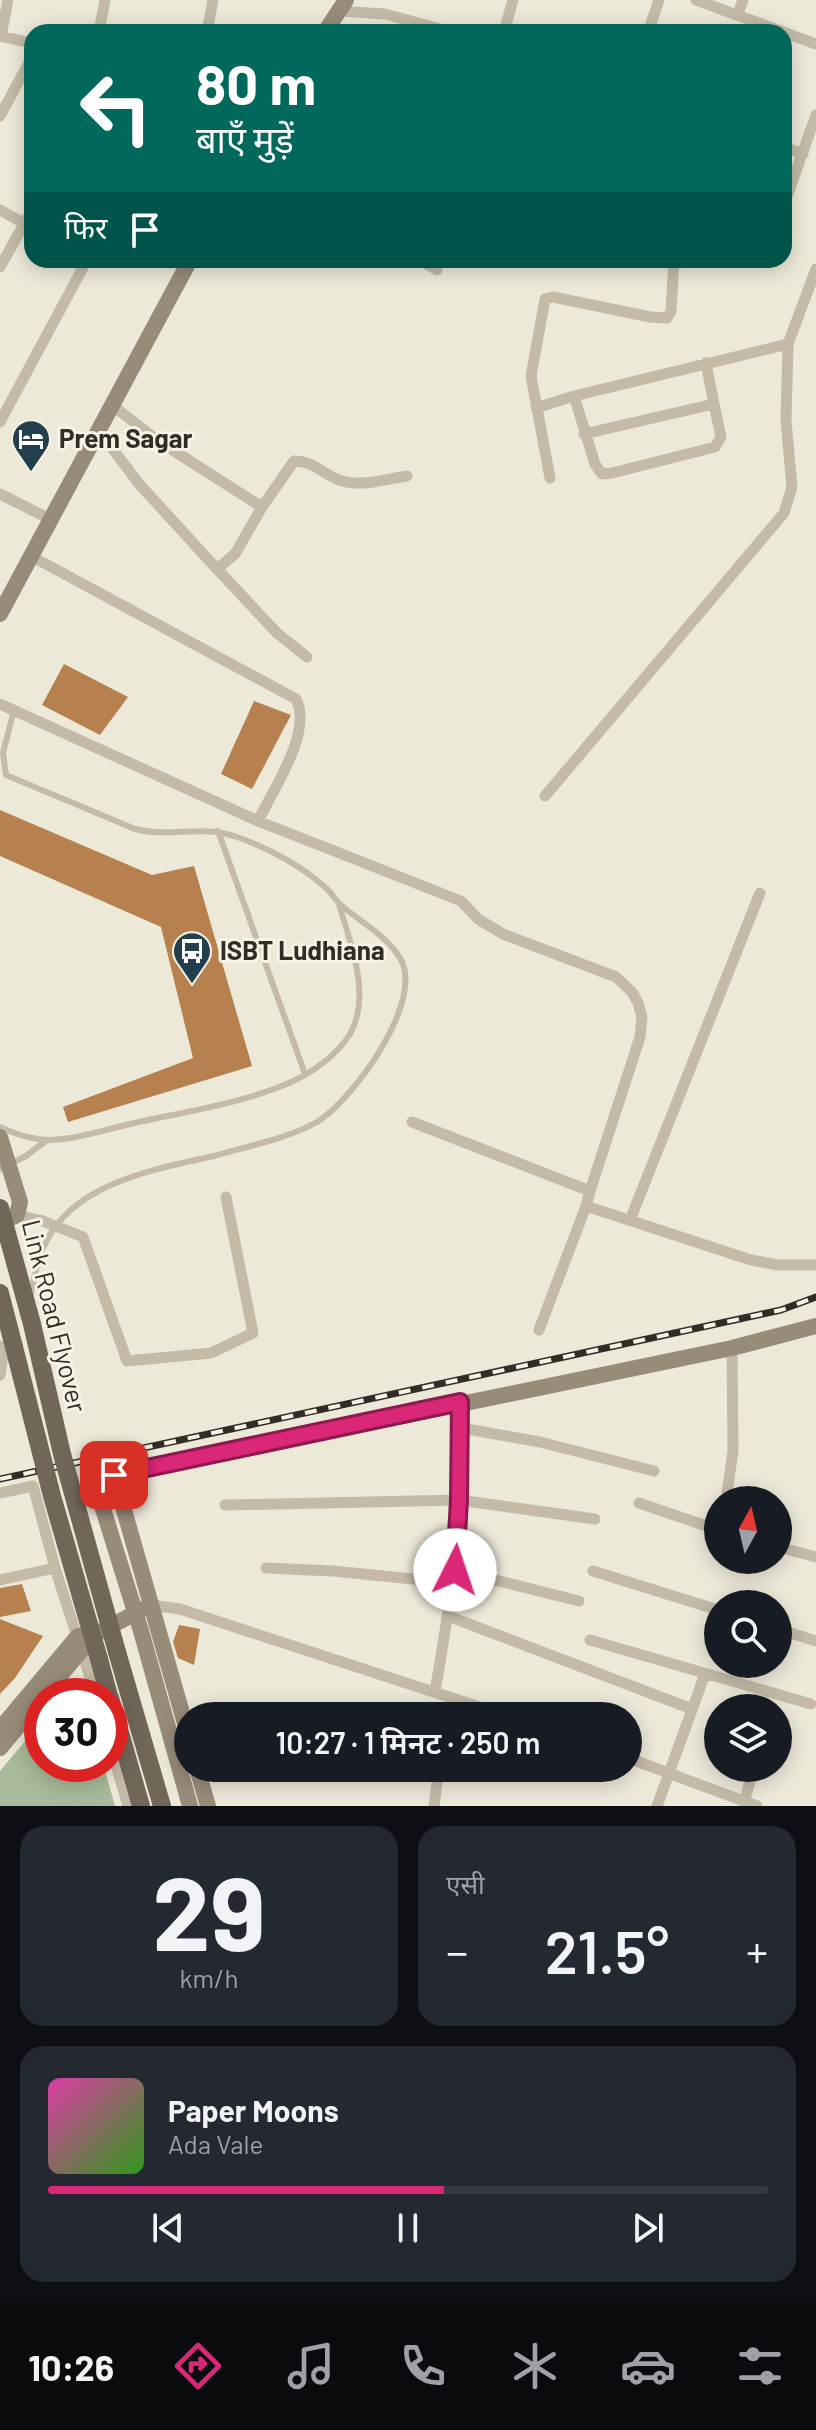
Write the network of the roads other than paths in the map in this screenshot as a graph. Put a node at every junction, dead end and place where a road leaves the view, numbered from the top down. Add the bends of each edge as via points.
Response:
1 (8, 0) edge
2 (105, 0) edge
3 (213, 0) edge
4 (513, 0) edge
5 (659, 0) edge
6 (696, 0) edge
7 (743, 0) edge
8 (343, 5) edge
9 (738, 14) junction
10 (100, 24) edge
11 (208, 24) edge
12 (330, 24) edge
13 (422, 24) edge
14 (506, 24) edge
15 (651, 24) edge
16 (764, 24) edge
17 (792, 35) edge
18 (0, 36) edge
19 (24, 41) edge
20 (816, 44) edge
21 (24, 72) edge
22 (816, 115) edge
23 (0, 116) edge
24 (792, 150) edge
25 (803, 154) junction
26 (792, 184) edge
27 (0, 210) edge
28 (24, 222) edge
29 (24, 232) edge
30 (0, 267) edge
31 (83, 268) edge
32 (186, 268) edge
33 (434, 268) edge
34 (674, 268) edge
35 (816, 269) edge
36 (437, 270) dead end
37 (788, 344) junction
38 (706, 363) junction
39 (574, 396) junction
40 (714, 404) junction
41 (112, 405) junction
42 (536, 408) junction
43 (0, 422) edge
44 (99, 431) junction
45 (584, 434) junction
46 (407, 476) dead end
47 (550, 478) dead end
48 (0, 494) edge
49 (262, 507) junction
50 (50, 519) junction
51 (31, 556) junction
52 (217, 569) junction
53 (0, 614) edge
54 (307, 657) dead end
55 (0, 704) edge
56 (14, 710) junction
57 (545, 796) dead end
58 (258, 821) junction
59 (218, 831) junction
60 (760, 893) dead end
61 (339, 904) junction
62 (305, 1074) junction
63 (412, 1122) dead end
64 (0, 1127) edge
65 (0, 1137) edge
66 (47, 1140) junction
67 (5, 1168) edge
68 (590, 1191) junction
69 (226, 1197) dead end
70 (586, 1206) junction
71 (8, 1212) edge
72 (630, 1220) junction
73 (0, 1223) edge
74 (816, 1265) edge
75 (0, 1293) edge
76 (28, 1307) junction
77 (816, 1326) edge
78 (539, 1330) dead end
79 (0, 1346) edge
80 (732, 1348) junction
81 (0, 1375) edge
82 (460, 1402) junction
83 (461, 1428) junction
84 (654, 1471) dead end
85 (114, 1475) junction
86 (94, 1480) junction
87 (33, 1486) junction
88 (728, 1486) edge
89 (0, 1493) edge
90 (459, 1500) junction
91 (639, 1503) dead end
92 (225, 1505) dead end
93 (595, 1519) dead end
94 (704, 1525) edge
95 (792, 1551) edge
96 (816, 1557) edge
97 (55, 1568) junction
98 (266, 1568) dead end
99 (593, 1571) dead end
100 (454, 1576) junction
101 (0, 1580) edge
102 (579, 1601) dead end
103 (150, 1605) junction
104 (704, 1606) edge
105 (135, 1613) junction
106 (448, 1616) junction
107 (792, 1633) edge
108 (85, 1640) junction
109 (590, 1640) dead end
110 (816, 1641) edge
111 (704, 1674) edge
112 (704, 1677) edge
113 (57, 1678) edge
114 (92, 1678) edge
115 (105, 1678) edge
116 (719, 1678) edge
117 (435, 1691) junction
118 (777, 1694) edge
119 (792, 1698) edge
120 (179, 1702) edge
121 (467, 1702) edge
122 (811, 1704) dead end
123 (692, 1709) junction
124 (24, 1720) edge
125 (0, 1729) edge
126 (0, 1748) edge
127 (128, 1760) edge
128 (642, 1763) edge
129 (669, 1772) junction
130 (121, 1782) edge
131 (201, 1782) edge
132 (437, 1782) edge
133 (750, 1782) edge
134 (744, 1802) junction
135 (128, 1806) edge
136 (141, 1806) edge
137 (162, 1806) edge
138 (190, 1806) edge
139 (208, 1806) edge
140 (434, 1806) edge
141 (657, 1806) edge
142 (757, 1806) edge

1 - 18 street
2 - 10 street
3 - 11 street
4 - 14 street
5 - 15 street
6 - 9 street
7 - 9 street
8 - 12 street
8 - 13 street
9 - 16 street
17 - 20 street
18 - 19 street
21 - 23 street
22 - 25 street
24 - 25 street
25 - 26 street
27 - 28 street
29 - 30 street
31 - 43 street
32 - 41 street
33 - 36 street
34 - 42 street via 667,318 545,299 531,376
35 - 37 street
37 - 38 street
37 - 57 street via 786,421 792,487 784,513
38 - 39 street
38 - 40 street
39 - 42 street
39 - 45 street
40 - 45 street
40 - 45 street via 721,437 715,447 612,473 597,471
41 - 44 street
41 - 49 street
42 - 47 street
44 - 50 street
44 - 52 street
46 - 49 street via 350,483 298,460
48 - 50 street
49 - 52 street via 235,554
50 - 51 street
51 - 53 street
51 - 58 street via 296,699 301,709 299,732
52 - 54 street
55 - 56 street
56 - 58 street
56 - 59 lane via 3,753 6,775 135,829
58 - 68 street via 461,901 495,930 616,977 632,992 642,1017 640,1037
59 - 61 lane via 287,861
59 - 62 lane
60 - 72 street
61 - 62 lane via 358,976 357,1019 342,1046
61 - 76 lane, bridge via 388,942 406,973 395,1022 359,1081 332,1111 296,1131 120,1181 87,1198 45,1243
62 - 66 lane via 258,1095
63 - 68 street
64 - 66 lane
65 - 67 street
66 - 67 lane
67 - 71 street via 20,1202
68 - 70 street
69 - 71 street via 253,1333 211,1353 127,1361 83,1237
70 - 72 street
70 - 78 street
71 - 73 street
71 - 76 main road, Link Road Flyover, bridge
72 - 74 street via 751,1260
75 - 115 main road, Link Road Flyover, bridge
76 - 137 main road, Link Road Flyover, bridge via 62,1454
77 - 80 street
79 - 81 street
80 - 82 street
80 - 88 street
82 - 83 street
82 - 85 street
83 - 84 street
83 - 90 street
85 - 86 street
85 - 103 street
86 - 87 street
86 - 105 street
87 - 89 street
87 - 97 street
90 - 92 street
90 - 93 street
90 - 100 street
91 - 94 street
95 - 96 street
97 - 101 street
97 - 108 street
98 - 100 street
99 - 104 street
100 - 102 street
100 - 106 street
103 - 105 street
103 - 117 street via 180,1609
103 - 120 street
105 - 108 street
105 - 138 street
106 - 117 street
106 - 123 street
107 - 110 street
108 - 113 street
108 - 114 street
108 - 125 street
109 - 111 street
112 - 123 street
116 - 118 street
117 - 121 street
119 - 122 street
123 - 129 street
124 - 126 street
127 - 136 main road, Link Road Flyover
128 - 129 street
129 - 134 street
129 - 141 street
130 - 135 street
131 - 139 street
132 - 140 street
133 - 134 street
134 - 142 street

